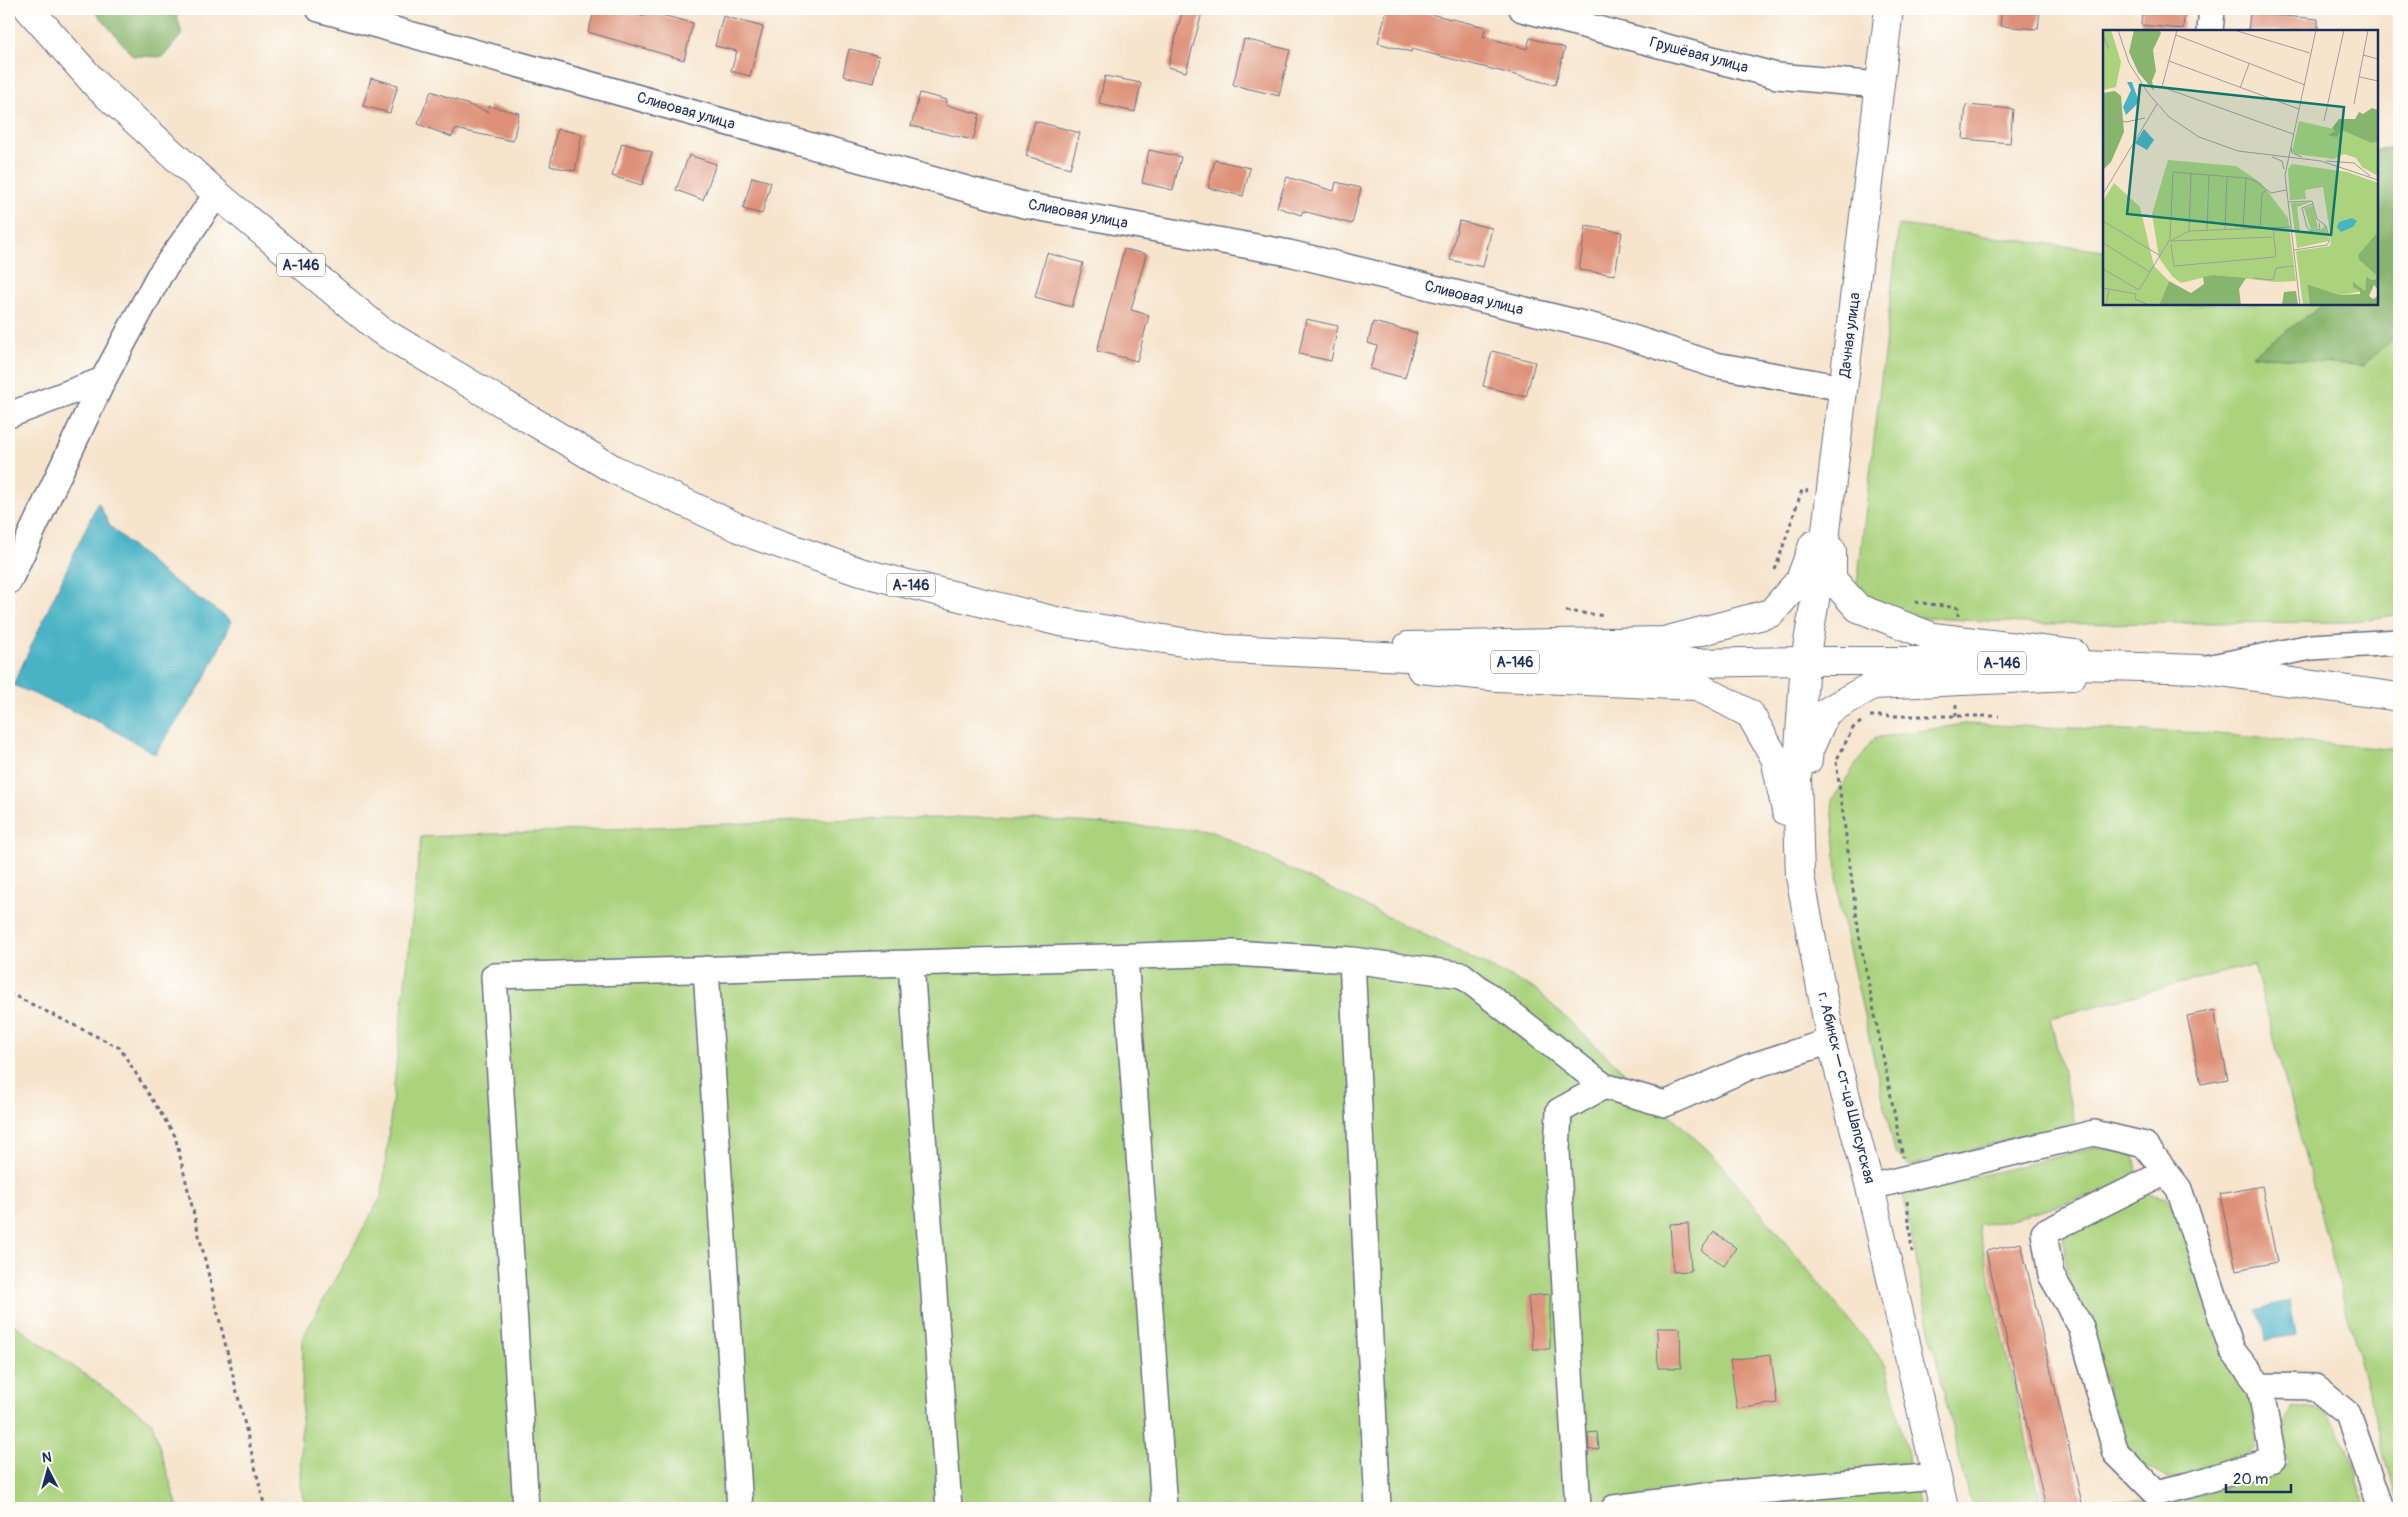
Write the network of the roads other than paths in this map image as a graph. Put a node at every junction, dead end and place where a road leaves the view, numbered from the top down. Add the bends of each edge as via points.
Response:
1 (29, 9) edge
2 (319, 9) edge
3 (1522, 9) edge
4 (1889, 9) edge
5 (2212, 9) edge
6 (2210, 30) edge
7 (1879, 85) junction
8 (217, 194) junction
9 (102, 380) junction
10 (1844, 388) junction
11 (9, 415) edge
12 (1830, 497) junction
13 (9, 581) edge
14 (2399, 642) edge
15 (1225, 649) junction
16 (1805, 661) junction
17 (2199, 669) junction
18 (2399, 697) edge
19 (1800, 876) junction
20 (1125, 957) junction
21 (1352, 960) junction
22 (911, 963) junction
23 (706, 969) junction
24 (1831, 1041) junction
25 (1604, 1086) junction
26 (2166, 1172) junction
27 (1870, 1187) junction
28 (2260, 1386) junction
29 (1937, 1476) junction
30 (1722, 1501) edge
31 (526, 1508) edge
32 (740, 1508) edge
33 (948, 1508) edge
34 (1164, 1508) edge
35 (1378, 1508) edge
36 (1578, 1508) edge
37 (1614, 1508) edge
38 (1944, 1508) edge
39 (2381, 1508) edge

1 - 8 main road, А-146 via 98,87
2 - 10 street, Сливовая улица via 1024,205 1289,253 1608,330 1715,365
3 - 7 street, Грушёвая улица via 1777,76
4 - 7 main road, Дачная улица
5 - 6 street
7 - 10 main road, Дачная улица
8 - 9 street via 159,276
8 - 15 main road, А-146 via 380,330 614,469 754,536 860,572 1060,622
9 - 11 street
9 - 13 street
10 - 12 main road, Дачная улица
12 - 15 main road via 1800,580 1771,613 1664,641
12 - 16 main road, Дачная улица
12 - 17 main road via 1832,579 1858,608 1933,637
14 - 17 street via 2311,647
15 - 16 main road, А-146 via 1590,665
15 - 19 main road via 1497,677 1697,686 1750,714 1774,758
16 - 17 main road, А-146 via 1957,661
16 - 19 main road, г. Абинск — ст-ца Шапсугская via 1797,779
17 - 18 main road, А-146
17 - 19 main road via 1874,685 1826,712 1809,750
19 - 24 main road, г. Абинск — ст-ца Шапсугская
20 - 21 street via 1232,953
20 - 22 street
20 - 34 street
21 - 25 street via 1462,975
21 - 35 street
22 - 23 street
22 - 33 street
23 - 31 street via 494,976
23 - 32 street
24 - 25 street via 1749,1067 1665,1104
24 - 27 main road, г. Абинск — ст-ца Шапсугская
25 - 36 street via 1560,1111 1557,1152
26 - 27 street via 2145,1145 2094,1132
26 - 28 street via 2179,1189 2232,1350
26 - 28 street via 2044,1233 2051,1275 2081,1327 2116,1453 2156,1493 2273,1459
27 - 29 main road, г. Абинск — ст-ца Шапсугская
28 - 39 street via 2315,1386 2348,1414
29 - 30 street
29 - 38 main road, г. Абинск — ст-ца Шапсугская
30 - 37 street

